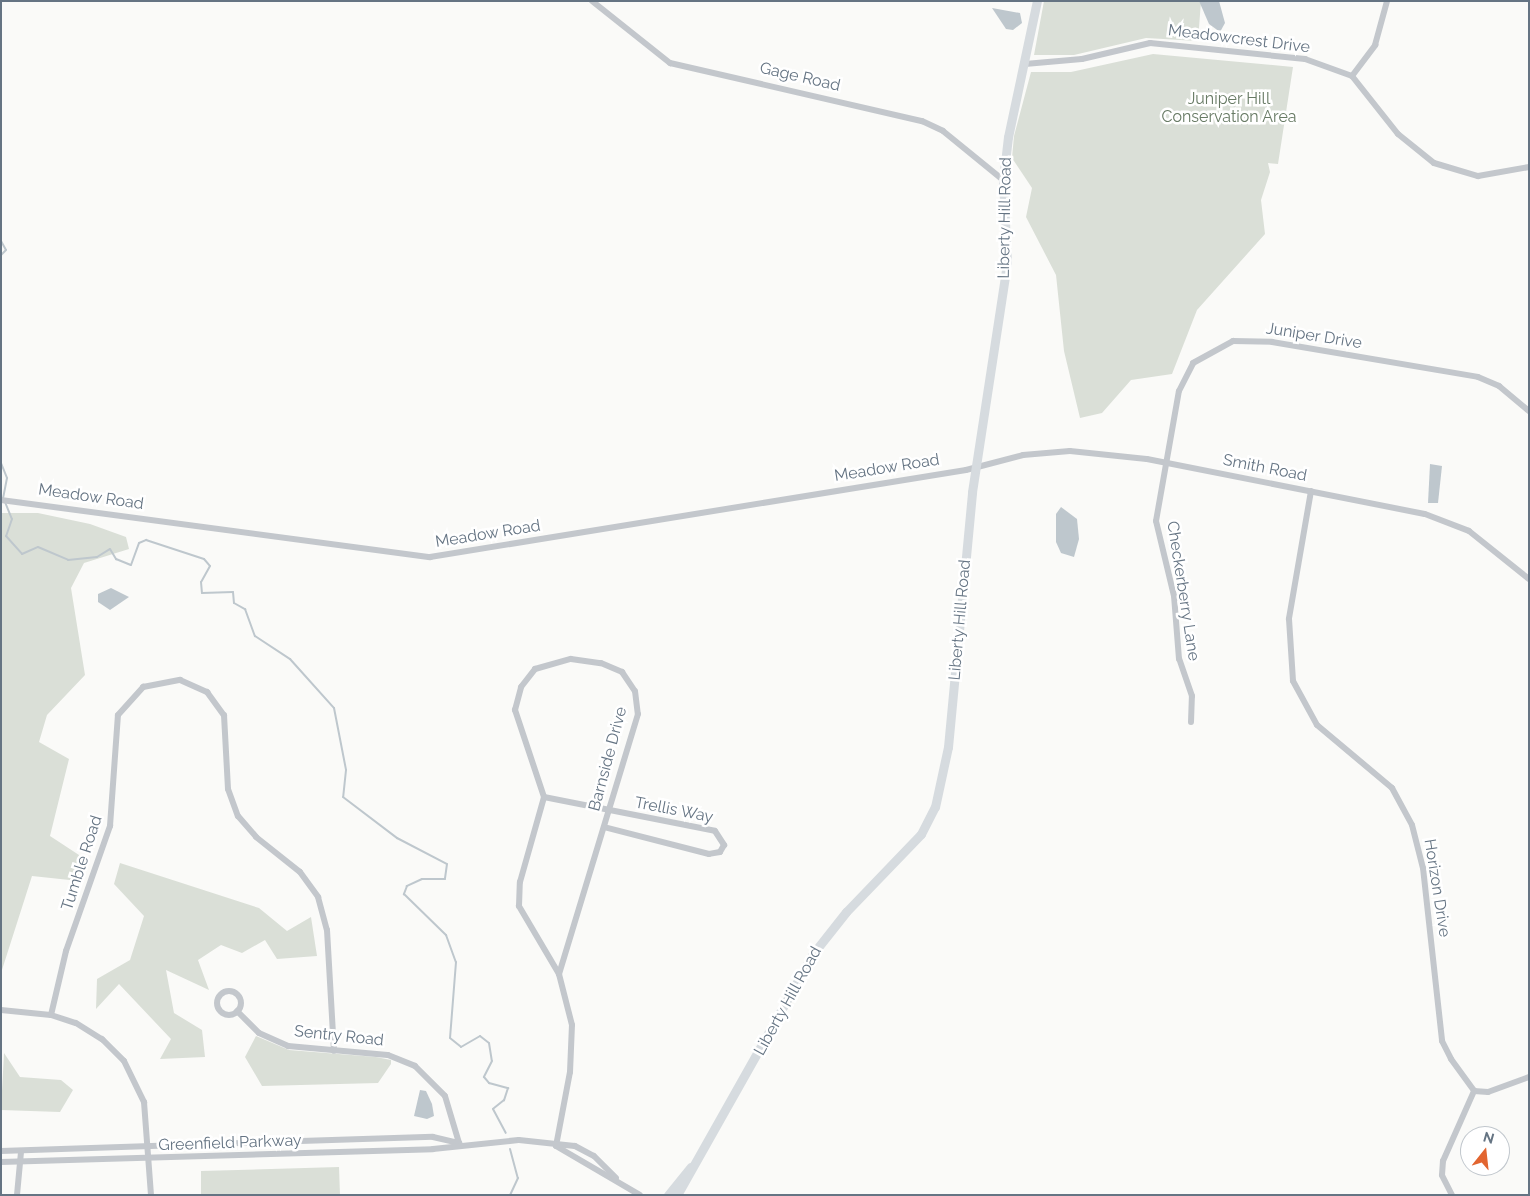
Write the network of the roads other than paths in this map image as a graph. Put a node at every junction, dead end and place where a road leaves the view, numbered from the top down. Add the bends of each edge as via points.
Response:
1 (592, 1) edge
2 (1037, 1) edge
3 (1387, 1) edge
4 (1025, 64) junction
5 (1352, 76) junction
6 (1529, 168) edge
7 (1003, 180) junction
8 (1529, 410) edge
9 (1166, 462) junction
10 (976, 467) junction
11 (1311, 491) junction
12 (1, 500) edge
13 (1529, 579) edge
14 (1190, 722) dead end
15 (544, 797) junction
16 (608, 811) junction
17 (604, 827) junction
18 (559, 974) junction
19 (1, 1010) edge
20 (237, 1012) dead end
21 (51, 1015) junction
22 (334, 1051) junction
23 (1529, 1077) edge
24 (1474, 1091) junction
25 (459, 1143) junction
26 (556, 1146) junction
27 (1, 1151) edge
28 (20, 1152) junction
29 (150, 1153) junction
30 (1, 1162) edge
31 (20, 1163) junction
32 (693, 1166) junction
33 (616, 1178) junction
34 (18, 1194) edge
35 (150, 1194) edge
36 (640, 1195) edge
37 (668, 1195) edge
38 (677, 1195) edge
39 (1452, 1195) edge

1 - 7 street, Gage Road via 670,63 922,121 943,131
2 - 4 street, Liberty Hill Road
3 - 5 street via 1378,38
4 - 5 street, Meadowcrest Drive via 1165,44 1304,59
4 - 7 street, Liberty Hill Road via 1008,137
5 - 6 street via 1398,134 1434,163 1478,176
7 - 10 street, Liberty Hill Road via 1007,264
8 - 9 street, Juniper Drive via 1500,386 1473,376 1272,342 1233,341 1205,353 1184,376
9 - 10 street, Smith Road via 1046,452
9 - 11 street, Smith Road
9 - 14 street, Checkerberry Lane via 1157,506 1158,537 1171,581 1179,659 1192,696
10 - 12 street, Meadow Road via 430,557
10 - 32 street, Liberty Hill Road via 948,747 935,807 920,834 846,912 812,954
11 - 13 street, Smith Road via 1447,522 1488,544
11 - 24 street, Horizon Drive via 1289,619 1293,681 1317,724 1392,788 1412,825 1425,877 1442,1041
15 - 16 street, Trellis Way
15 - 16 street, Barnside Drive via 517,725 518,694 529,675 548,662 571,659 601,663 628,677 638,706
15 - 18 street, Barnside Drive via 518,898
16 - 17 street, Barnside Drive
16 - 17 street, Trellis Way via 715,831 724,845 720,852 709,854
17 - 18 street, Barnside Drive
18 - 26 street, Barnside Drive via 573,1049
19 - 21 street
20 - 22 street, Sentry Road via 252,1027 278,1042
21 - 22 street, Tumble Road via 66,951 110,826 118,714 143,687 180,680 207,692 224,715 228,788 238,816 256,837 300,872 318,897 328,930
21 - 29 street via 89,1030 124,1061 144,1102
22 - 25 street, Sentry Road via 388,1055 416,1066 445,1096
23 - 24 street via 1488,1092
24 - 39 street via 1445,1154 1442,1175
25 - 26 street, Greenfield Parkway via 519,1140
25 - 29 street, Greenfield Parkway via 433,1149
25 - 29 street, Greenfield Parkway via 433,1137
26 - 33 street, Greenfield Parkway
26 - 33 street, Greenfield Parkway via 565,1144 583,1150
27 - 28 street, Greenfield Parkway
28 - 29 street, Greenfield Parkway
28 - 31 street
29 - 31 street, Greenfield Parkway
29 - 35 street
30 - 31 street, Greenfield Parkway
31 - 34 street
32 - 37 street, Liberty Hill Road
32 - 38 street, Liberty Hill Road
33 - 36 street, Greenfield Parkway

